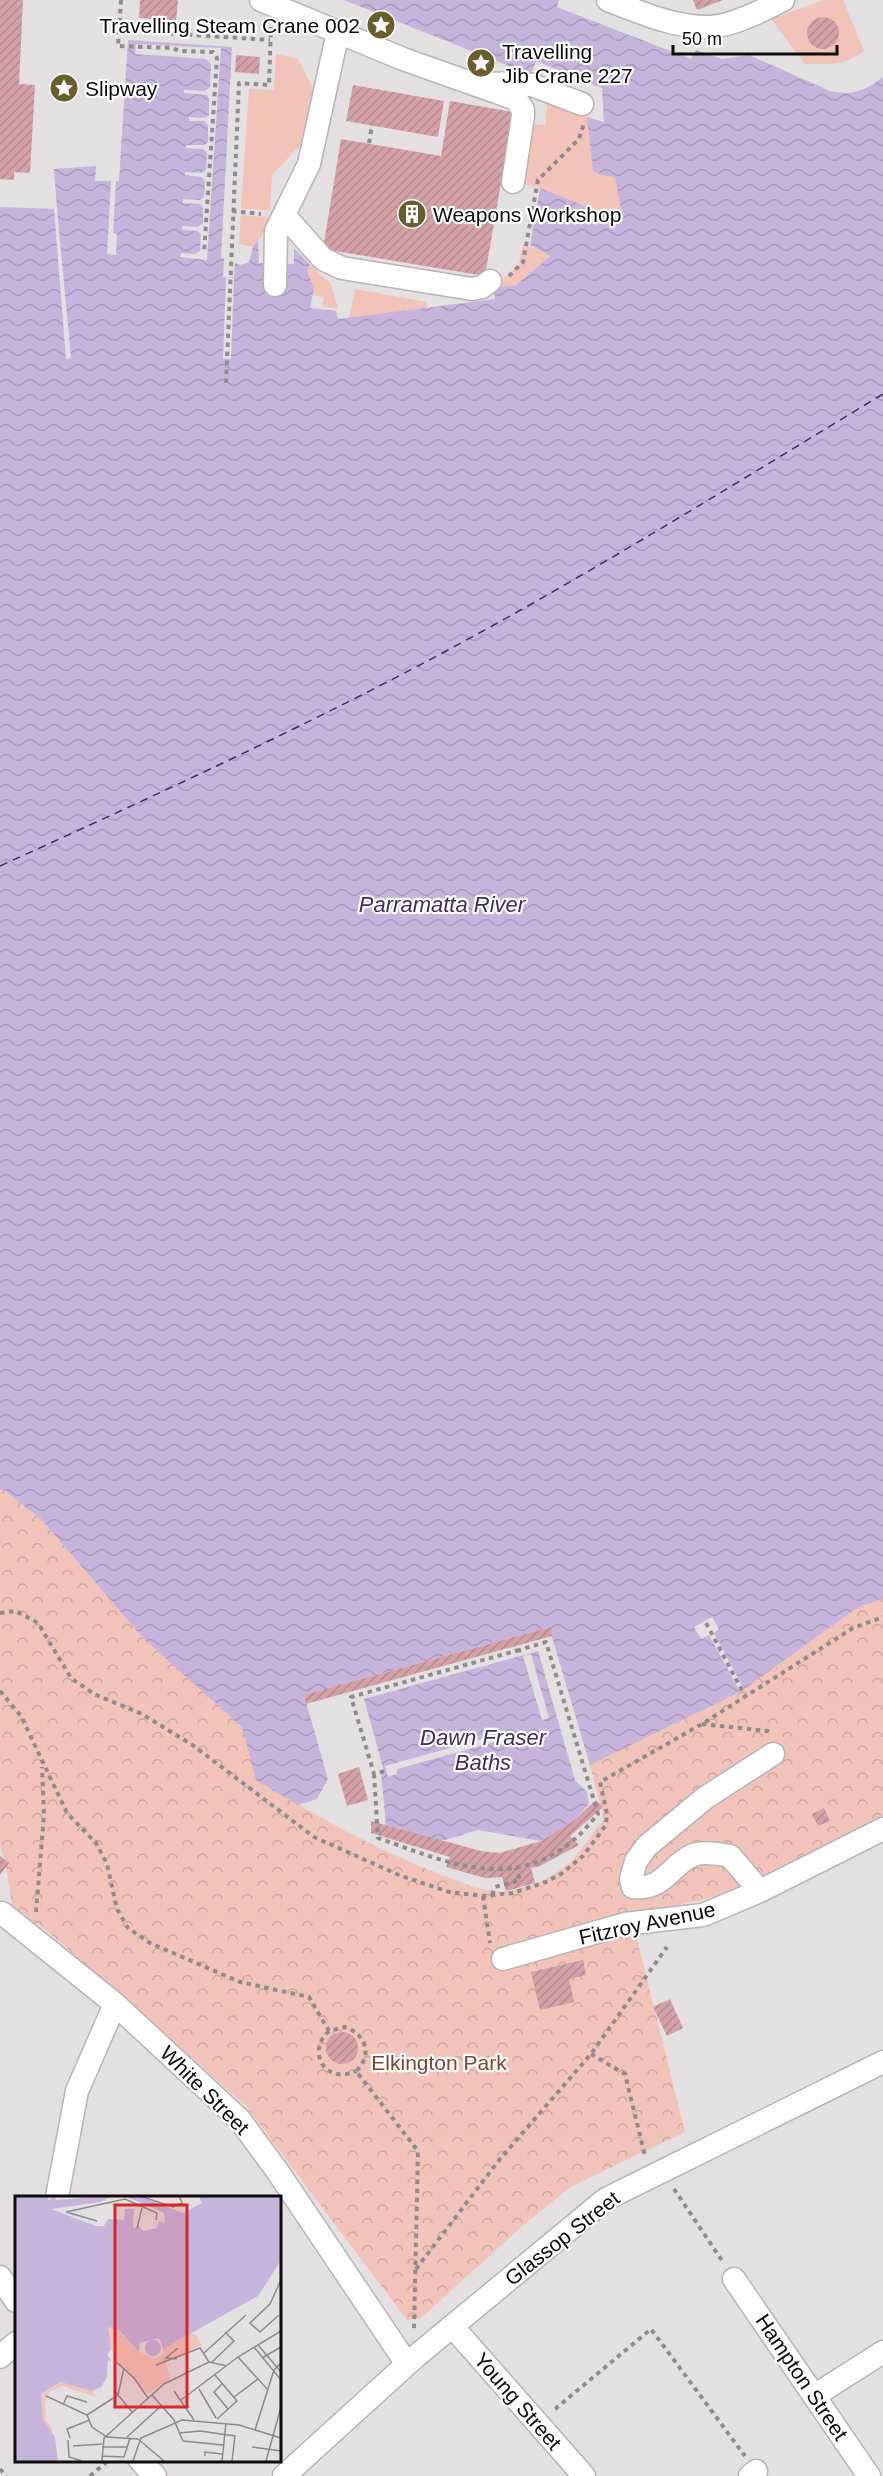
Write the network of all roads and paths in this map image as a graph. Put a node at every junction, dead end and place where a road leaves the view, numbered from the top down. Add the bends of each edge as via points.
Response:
1 (120, 0) edge
2 (608, 0) edge
3 (783, 0) edge
4 (266, 2) edge
5 (119, 30) junction
6 (338, 32) junction
7 (270, 40) junction
8 (474, 83) junction
9 (582, 104) joint
10 (372, 125) dead end
11 (369, 143) dead end
12 (513, 182) dead end
13 (284, 215) junction
14 (204, 254) dead end
15 (486, 284) joint
16 (275, 285) dead end
17 (226, 383) dead end
18 (0, 1613) edge
19 (883, 1617) edge
20 (706, 1623) dead end
21 (519, 1650) junction
22 (520, 1656) dead end
23 (0, 1691) edge
24 (745, 1696) junction
25 (702, 1724) junction
26 (773, 1754) joint
27 (42, 1764) junction
28 (384, 1771) dead end
29 (374, 1774) junction
30 (883, 1829) edge
31 (516, 1868) junction
32 (760, 1891) junction
33 (492, 1895) junction
34 (483, 1896) junction
35 (2, 1913) dead end
36 (33, 1937) junction
37 (667, 1947) dead end
38 (498, 1955) joint
39 (115, 2004) junction
40 (329, 2031) junction
41 (591, 2054) junction
42 (883, 2062) edge
43 (356, 2071) junction
44 (656, 2174) junction
45 (57, 2196) edge
46 (415, 2269) junction
47 (0, 2277) edge
48 (734, 2278) joint
49 (15, 2300) edge
50 (452, 2326) junction
51 (15, 2344) edge
52 (883, 2352) edge
53 (0, 2357) edge
54 (411, 2361) junction
55 (814, 2396) junction
56 (538, 2423) junction
57 (108, 2461) edge
58 (141, 2461) edge
59 (0, 2469) edge
60 (572, 2472) edge
61 (753, 2473) edge
62 (6, 2476) edge
63 (90, 2476) edge
64 (154, 2476) edge
65 (284, 2476) edge
66 (869, 2476) edge

1 - 5 path
2 - 3 street via 666,21 711,27 754,15
4 - 6 street
4 - 7 path
5 - 7 path
5 - 14 path via 118,46 213,52 217,58
6 - 8 street
6 - 13 street via 309,164
7 - 17 path via 268,85 239,83
8 - 9 street via 532,85
8 - 12 street via 516,99 523,111
9 - 15 path via 582,134 536,185 521,266 496,286
10 - 11 path
13 - 15 street via 323,259 342,268 472,289
13 - 16 street via 276,231
18 - 34 path via 16,1611 38,1623 71,1678 94,1694 142,1713 194,1746 314,1837 426,1885
19 - 24 path via 853,1628
20 - 24 path
21 - 22 path
21 - 29 path via 351,1696
21 - 31 path via 546,1642 598,1814 576,1838 543,1859
23 - 27 path via 21,1716
24 - 25 path
25 - 26 path via 768,1731 776,1735
25 - 33 path via 600,1782 606,1825 568,1869 529,1888
26 - 32 street via 705,1798 647,1846 636,1861 631,1879 633,1887 642,1888 659,1882 693,1855 714,1853 730,1856
27 - 36 path via 44,1815
27 - 40 path via 67,1813 96,1843 107,1864 117,1909 128,1928 150,1943 240,1982 309,1997
28 - 29 path
29 - 31 path via 378,1838 480,1870
30 - 32 street, Fitzroy Avenue
31 - 33 path via 520,1880 495,1887
32 - 38 street, Fitzroy Avenue via 703,1916 625,1924
33 - 34 path
34 - 38 path
35 - 36 street, White Street
36 - 39 street, White Street
37 - 41 path
39 - 45 street via 77,2091
39 - 54 street, White Street via 239,2119
40 - 43 path via 345,2027 359,2035 366,2049
40 - 43 path via 318,2050 322,2065 334,2074
41 - 44 path via 625,2074
41 - 46 path via 500,2159
42 - 44 street, Glassop Street
43 - 46 path via 418,2151
44 - 48 path
44 - 50 street, Glassop Street via 606,2199
46 - 54 path
47 - 49 street
48 - 55 street, Hampton Street
50 - 54 street, Glassop Street
50 - 56 street, Young Street
51 - 53 street
52 - 55 street
54 - 65 street, Glassop Street
55 - 66 street, Hampton Street
56 - 60 street, Young Street
56 - 61 path via 651,2329
57 - 63 path
58 - 64 street
59 - 62 path

